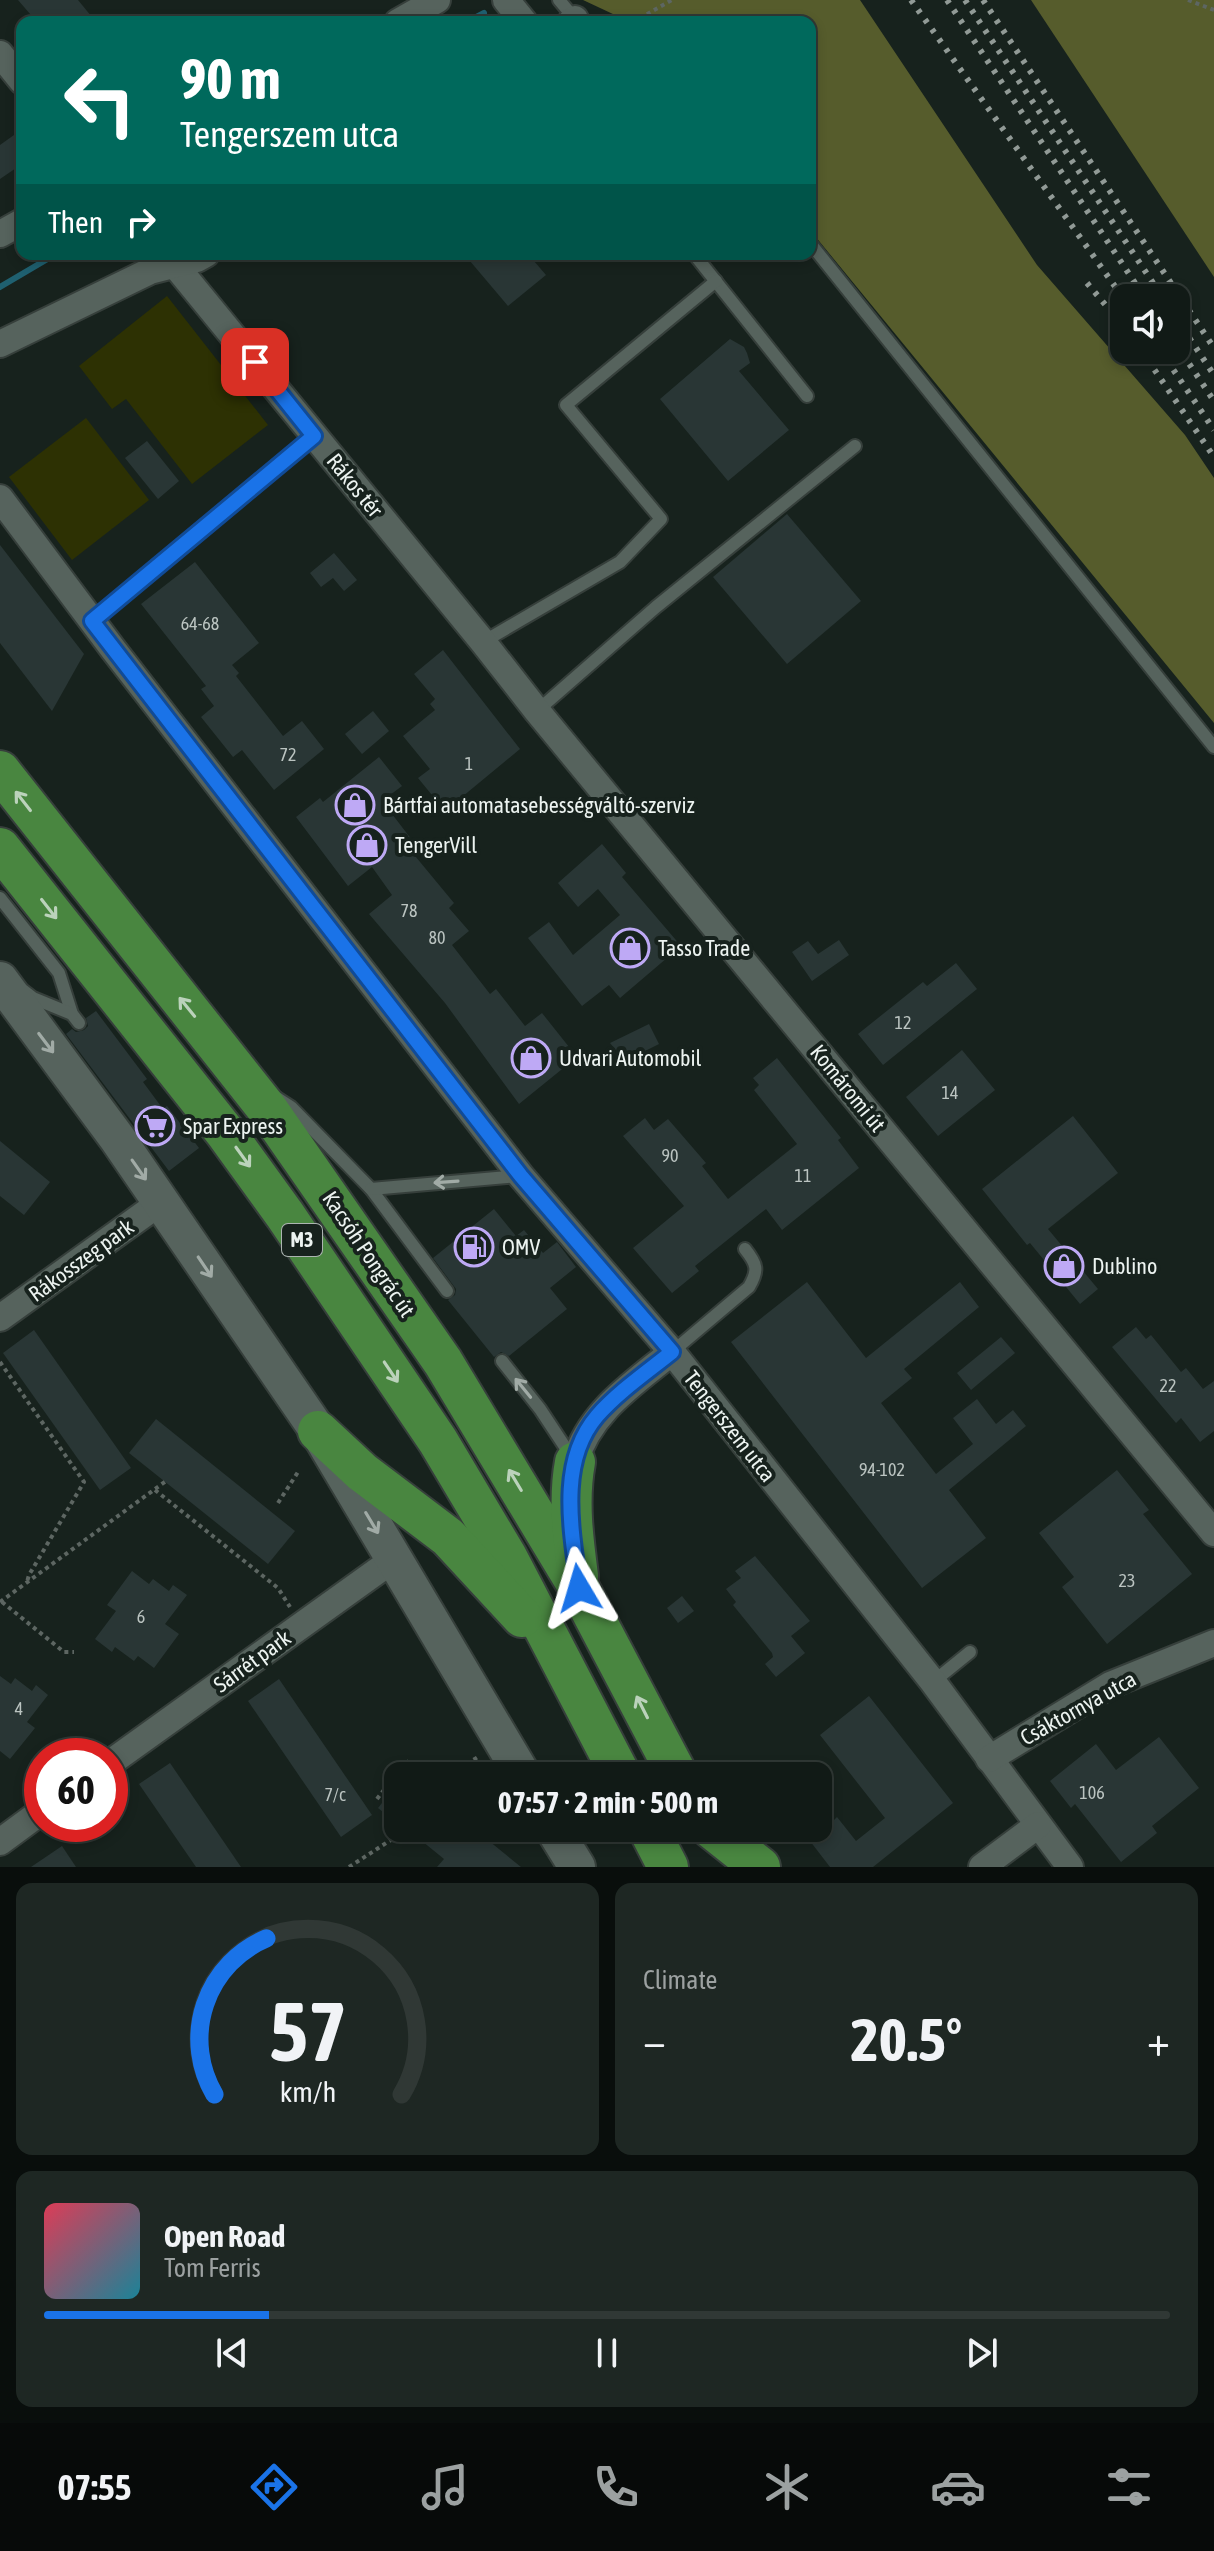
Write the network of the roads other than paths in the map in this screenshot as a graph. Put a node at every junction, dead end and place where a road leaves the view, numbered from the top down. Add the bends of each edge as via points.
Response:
1 (437, 0) edge
2 (506, 0) edge
3 (409, 16) edge
4 (519, 16) edge
5 (0, 54) edge
6 (16, 74) edge
7 (816, 250) edge
8 (169, 260) edge
9 (172, 260) edge
10 (699, 260) edge
11 (716, 281) junction
12 (0, 344) edge
13 (807, 396) dead end
14 (314, 436) junction
15 (855, 446) dead end
16 (0, 498) edge
17 (92, 621) junction
18 (483, 642) junction
19 (537, 711) junction
20 (1214, 747) edge
21 (0, 771) edge
22 (0, 848) edge
23 (0, 898) edge
24 (0, 971) edge
25 (0, 980) edge
26 (236, 1068) junction
27 (521, 1176) junction
28 (371, 1189) junction
29 (161, 1202) junction
30 (745, 1249) dead end
31 (447, 1291) dead end
32 (0, 1318) edge
33 (672, 1352) junction
34 (502, 1361) dead end
35 (318, 1431) junction
36 (575, 1462) junction
37 (1214, 1533) edge
38 (394, 1559) junction
39 (579, 1588) junction
40 (1214, 1643) edge
41 (970, 1652) dead end
42 (563, 1662) junction
43 (933, 1682) junction
44 (128, 1750) edge
45 (989, 1759) junction
46 (515, 1762) edge
47 (614, 1762) edge
48 (671, 1762) edge
49 (24, 1824) edge
50 (1038, 1825) junction
51 (0, 1842) edge
52 (562, 1842) edge
53 (655, 1842) edge
54 (712, 1842) edge
55 (729, 1842) edge
56 (577, 1867) edge
57 (668, 1867) edge
58 (724, 1867) edge
59 (760, 1867) edge
60 (982, 1867) edge
61 (1070, 1867) edge

1 - 3 street
2 - 4 street
5 - 6 street
7 - 20 lane
8 - 12 street
9 - 14 street, Rákos tér
10 - 11 lane
11 - 13 lane
11 - 18 lane via 566,405 661,519 620,562
14 - 17 lane
14 - 18 street, Rákos tér
15 - 19 lane
16 - 17 street, Tengerszem utca
17 - 27 street, Tengerszem utca
18 - 19 street, Komáromi út
19 - 37 street, Komáromi út
26 -> 21 main road, Kacsóh Pongrác út / M3
22 -> 42 main road, M3 via 285,1215 438,1441
23 - 24 lane via 59,973 76,1019 33,998
25 -> 29 street via 120,1128
26 - 28 lane via 291,1107
39 -> 26 main road, Kacsóh Pongrác út / M3 via 443,1362
27 -> 28 lane
27 - 33 street, Tengerszem utca
28 - 31 lane
29 - 32 street, Rákosszeg park
29 -> 35 street
30 - 33 lane via 756,1263 757,1274 749,1287
33 - 36 street via 598,1415
33 - 43 street, Tengerszem utca
36 -> 34 lane
35 -> 38 street
35 - 42 main road via 448,1537
36 - 39 main road via 572,1534
38 - 44 street, Sárrét park
38 - 46 street
48 -> 39 main road, Kacsóh Pongrác út / M3
40 - 45 street, Csáktornya utca via 1110,1685
41 - 43 lane
42 - 47 main road, M3
43 - 45 street, Tengerszem utca
45 - 50 street, Tengerszem utca
49 - 51 street
50 - 60 street
50 - 61 street, Tengerszem utca
52 - 56 street
53 - 57 main road
54 - 58 main road
55 - 59 main road

